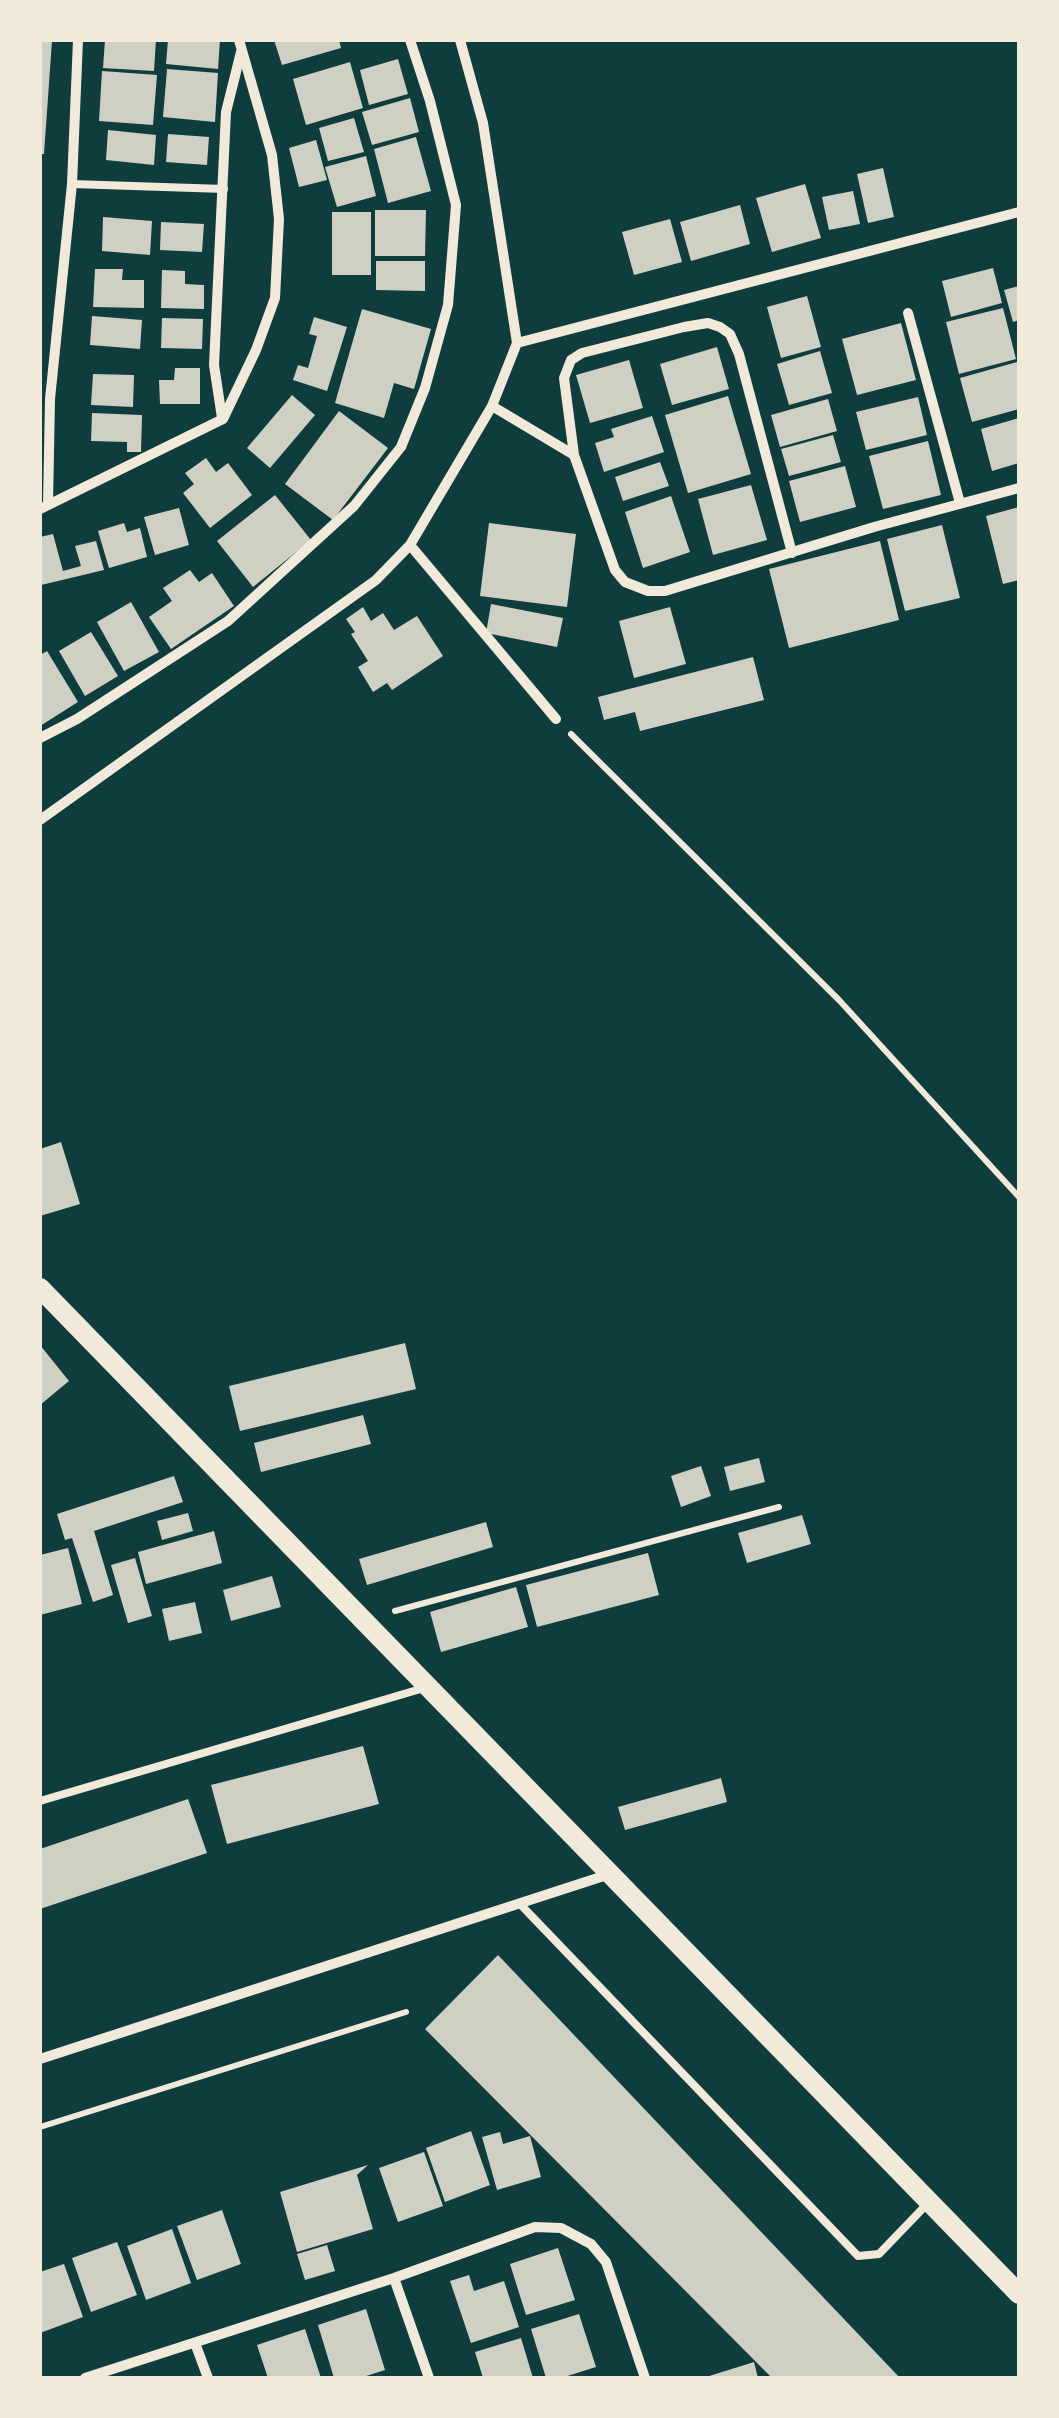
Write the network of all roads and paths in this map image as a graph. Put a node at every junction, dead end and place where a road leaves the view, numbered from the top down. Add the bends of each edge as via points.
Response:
1 (78, 40) edge
2 (410, 40) edge
3 (460, 40) edge
4 (241, 45) edge
5 (72, 184) junction
6 (224, 189) junction
7 (1019, 212) edge
8 (908, 313) dead end
9 (517, 343) junction
10 (492, 406) junction
11 (222, 418) junction
12 (574, 455) junction
13 (1019, 488) edge
14 (960, 503) junction
15 (44, 507) edge
16 (410, 544) junction
17 (792, 553) junction
18 (556, 719) joint
19 (40, 738) edge
20 (40, 820) edge
21 (1019, 1197) edge
22 (40, 1288) edge
23 (779, 1506) dead end
24 (365, 1619) junction
25 (428, 1686) junction
26 (40, 1800) edge
27 (611, 1874) junction
28 (520, 1904) junction
29 (406, 2012) dead end
30 (40, 2059) edge
31 (40, 2127) edge
32 (929, 2202) junction
33 (394, 2278) junction
34 (1019, 2294) edge
35 (195, 2343) junction
36 (84, 2378) edge
37 (208, 2378) edge
38 (429, 2378) edge
39 (645, 2378) edge

1 - 5 street
2 - 19 street via 456,206 448,305 401,446 354,506 228,621
3 - 9 street via 483,123
4 - 6 street via 226,112
4 - 11 street via 272,155 275,298
5 - 6 lane
5 - 15 street
6 - 11 street via 214,365
7 - 9 street
8 - 14 street
9 - 10 street
10 - 12 street
10 - 16 street
11 - 15 street
12 - 17 street via 624,582 665,591
12 - 17 street via 564,378 572,360 684,327 720,326 739,354
13 - 14 street
14 - 17 street
16 - 18 street
16 - 20 street via 376,580
18 - 21 path via 839,1000
22 - 24 main road
23 - 24 path
24 - 25 main road
25 - 26 lane
25 - 27 main road
27 - 28 street
27 - 32 main road
28 - 30 street
28 - 32 lane via 858,2256 879,2254
29 - 31 path
32 - 34 main road
33 - 35 street
33 - 38 street
33 - 39 street via 535,2227 561,2228 591,2244 606,2262
35 - 36 street
35 - 37 street

